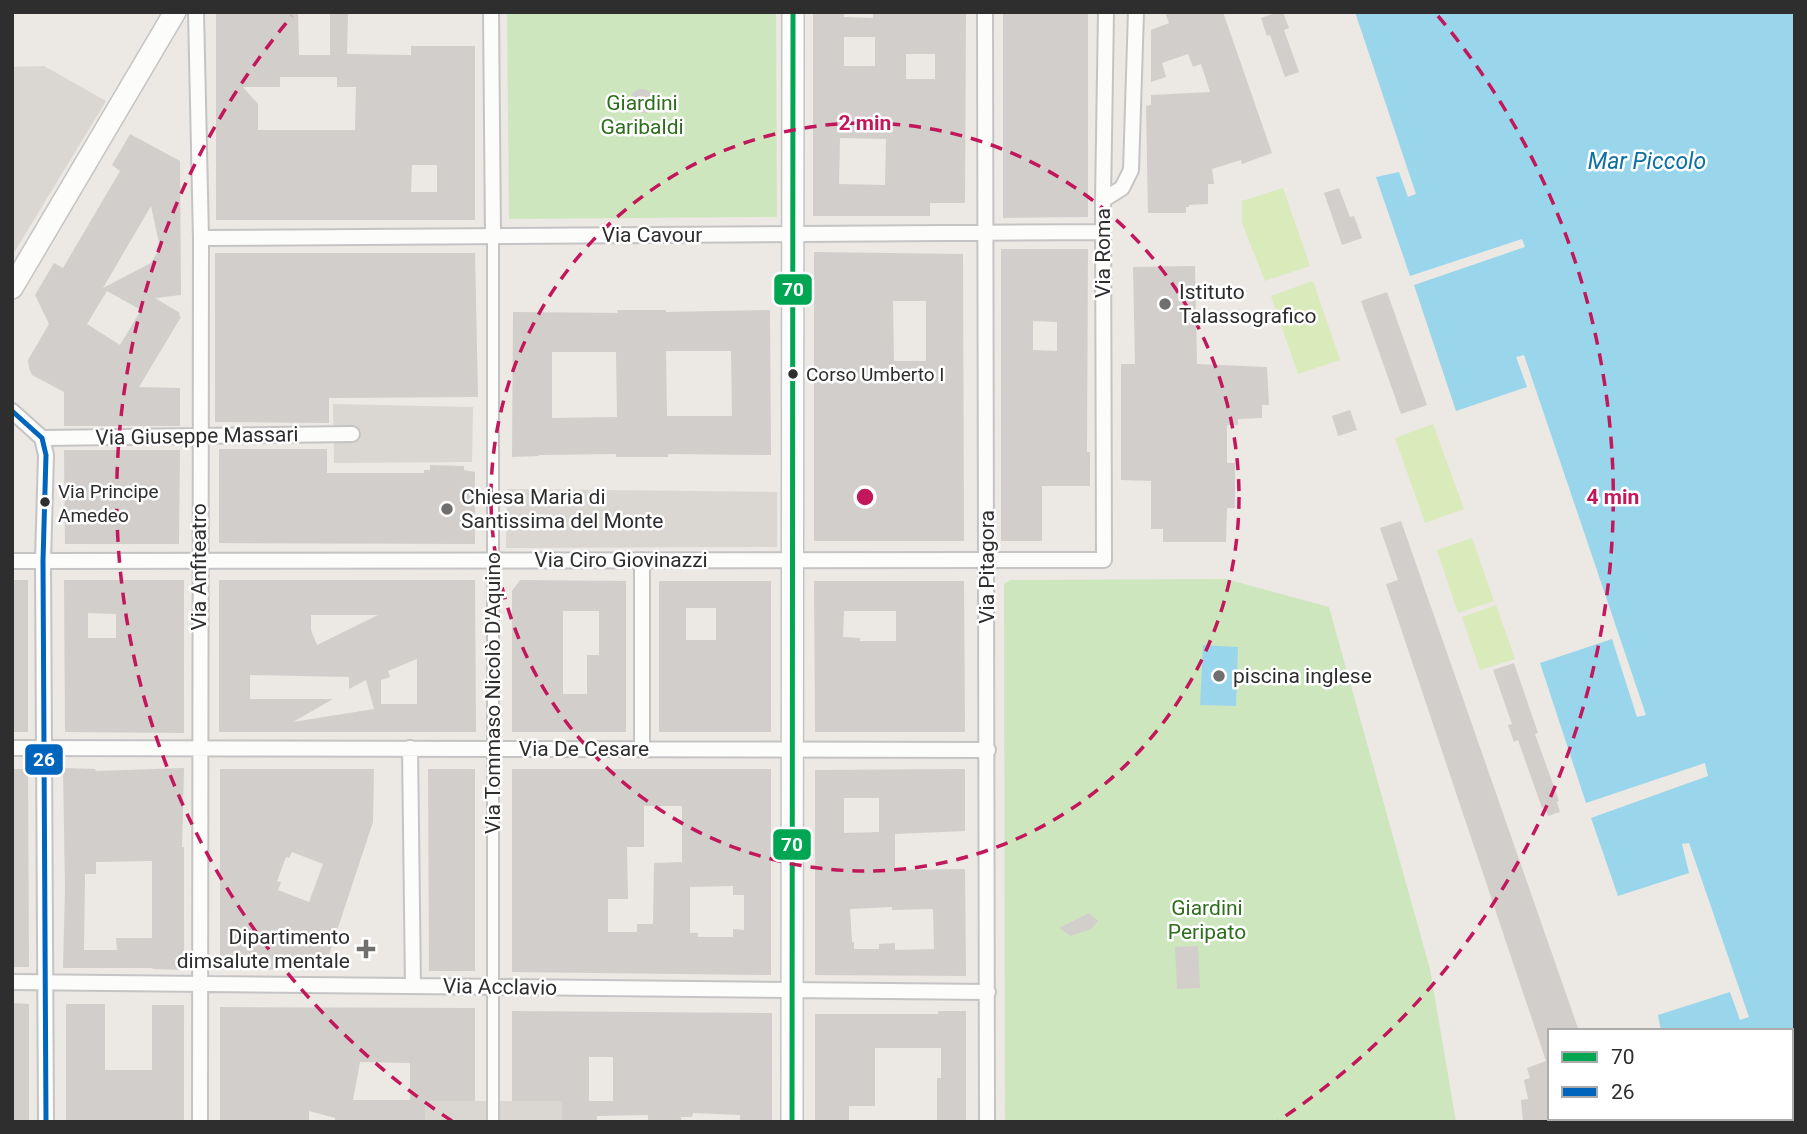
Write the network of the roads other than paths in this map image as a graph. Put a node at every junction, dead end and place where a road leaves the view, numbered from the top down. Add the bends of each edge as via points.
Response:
1 (175, 12) edge
2 (197, 12) edge
3 (491, 12) edge
4 (793, 12) edge
5 (985, 12) edge
6 (1106, 12) edge
7 (1136, 12) edge
8 (1103, 200) junction
9 (1103, 232) junction
10 (985, 233) junction
11 (793, 234) junction
12 (493, 236) junction
13 (201, 238) junction
14 (12, 288) edge
15 (12, 411) edge
16 (352, 434) dead end
17 (199, 436) junction
18 (42, 438) junction
19 (493, 560) junction
20 (793, 560) junction
21 (986, 560) junction
22 (1104, 560) joint
23 (12, 561) edge
24 (43, 561) junction
25 (199, 561) junction
26 (642, 561) junction
27 (44, 747) junction
28 (12, 748) edge
29 (199, 748) junction
30 (410, 748) junction
31 (493, 749) junction
32 (642, 749) junction
33 (792, 749) junction
34 (988, 750) junction
35 (12, 982) edge
36 (45, 983) junction
37 (200, 986) junction
38 (412, 986) junction
39 (493, 987) junction
40 (792, 990) junction
41 (988, 992) junction
42 (46, 1122) edge
43 (200, 1122) edge
44 (493, 1122) edge
45 (792, 1122) edge
46 (987, 1122) edge

1 - 14 main road
2 - 13 street, Via Anfiteatro
3 - 12 street, Via Tommaso Nicolò D'Aquino
4 - 11 main road
5 - 10 street, Via Pitagora
6 - 8 street, Via Roma
7 - 8 street via 1131,170 1122,188
8 - 9 street, Via Roma
9 - 10 street, Via Cavour
9 - 22 street, Via Roma
10 - 11 street, Via Cavour
10 - 21 street, Via Pitagora
11 - 12 street, Via Cavour
11 - 20 main road
12 - 13 street, Via Cavour
12 - 19 street, Via Tommaso Nicolò D'Aquino
13 - 17 street, Via Anfiteatro
15 - 18 street
16 - 17 street, Via Giuseppe Massari
17 - 18 street, Via Giuseppe Massari
17 - 25 street, Via Anfiteatro
18 - 24 street via 46,456
19 - 25 street, Via Ciro Giovinazzi
19 - 26 street, Via Ciro Giovinazzi
19 - 31 street, Via Tommaso Nicolò D'Aquino
20 - 21 street, Via Ciro Giovinazzi
20 - 26 street, Via Ciro Giovinazzi
20 - 33 main road
21 - 22 street, Via Ciro Giovinazzi
21 - 34 street, Via Pitagora
23 - 24 street, Via Ciro Giovinazzi
24 - 25 street, Via Ciro Giovinazzi
24 - 27 street
25 - 29 street, Via Anfiteatro
26 - 32 street
27 - 28 street, Via De Cesare
27 - 29 street, Via De Cesare
27 - 36 street
29 - 30 street, Via De Cesare
29 - 37 street, Via Anfiteatro
30 - 31 street, Via De Cesare
30 - 38 street
31 - 32 street, Via De Cesare
31 - 39 street, Via Tommaso Nicolò D'Aquino
32 - 33 street, Via De Cesare
33 - 34 street, Via De Cesare
33 - 40 main road
34 - 41 street, Via Pitagora
35 - 36 street, Via Acclavio
36 - 37 street, Via Acclavio
36 - 42 street
37 - 38 street, Via Acclavio
37 - 43 street, Via Anfiteatro
38 - 39 street, Via Acclavio
39 - 40 street, Via Acclavio
39 - 44 street, Via Tommaso Nicolò D'Aquino
40 - 41 street, Via Acclavio
40 - 45 main road
41 - 46 street, Via Pitagora

